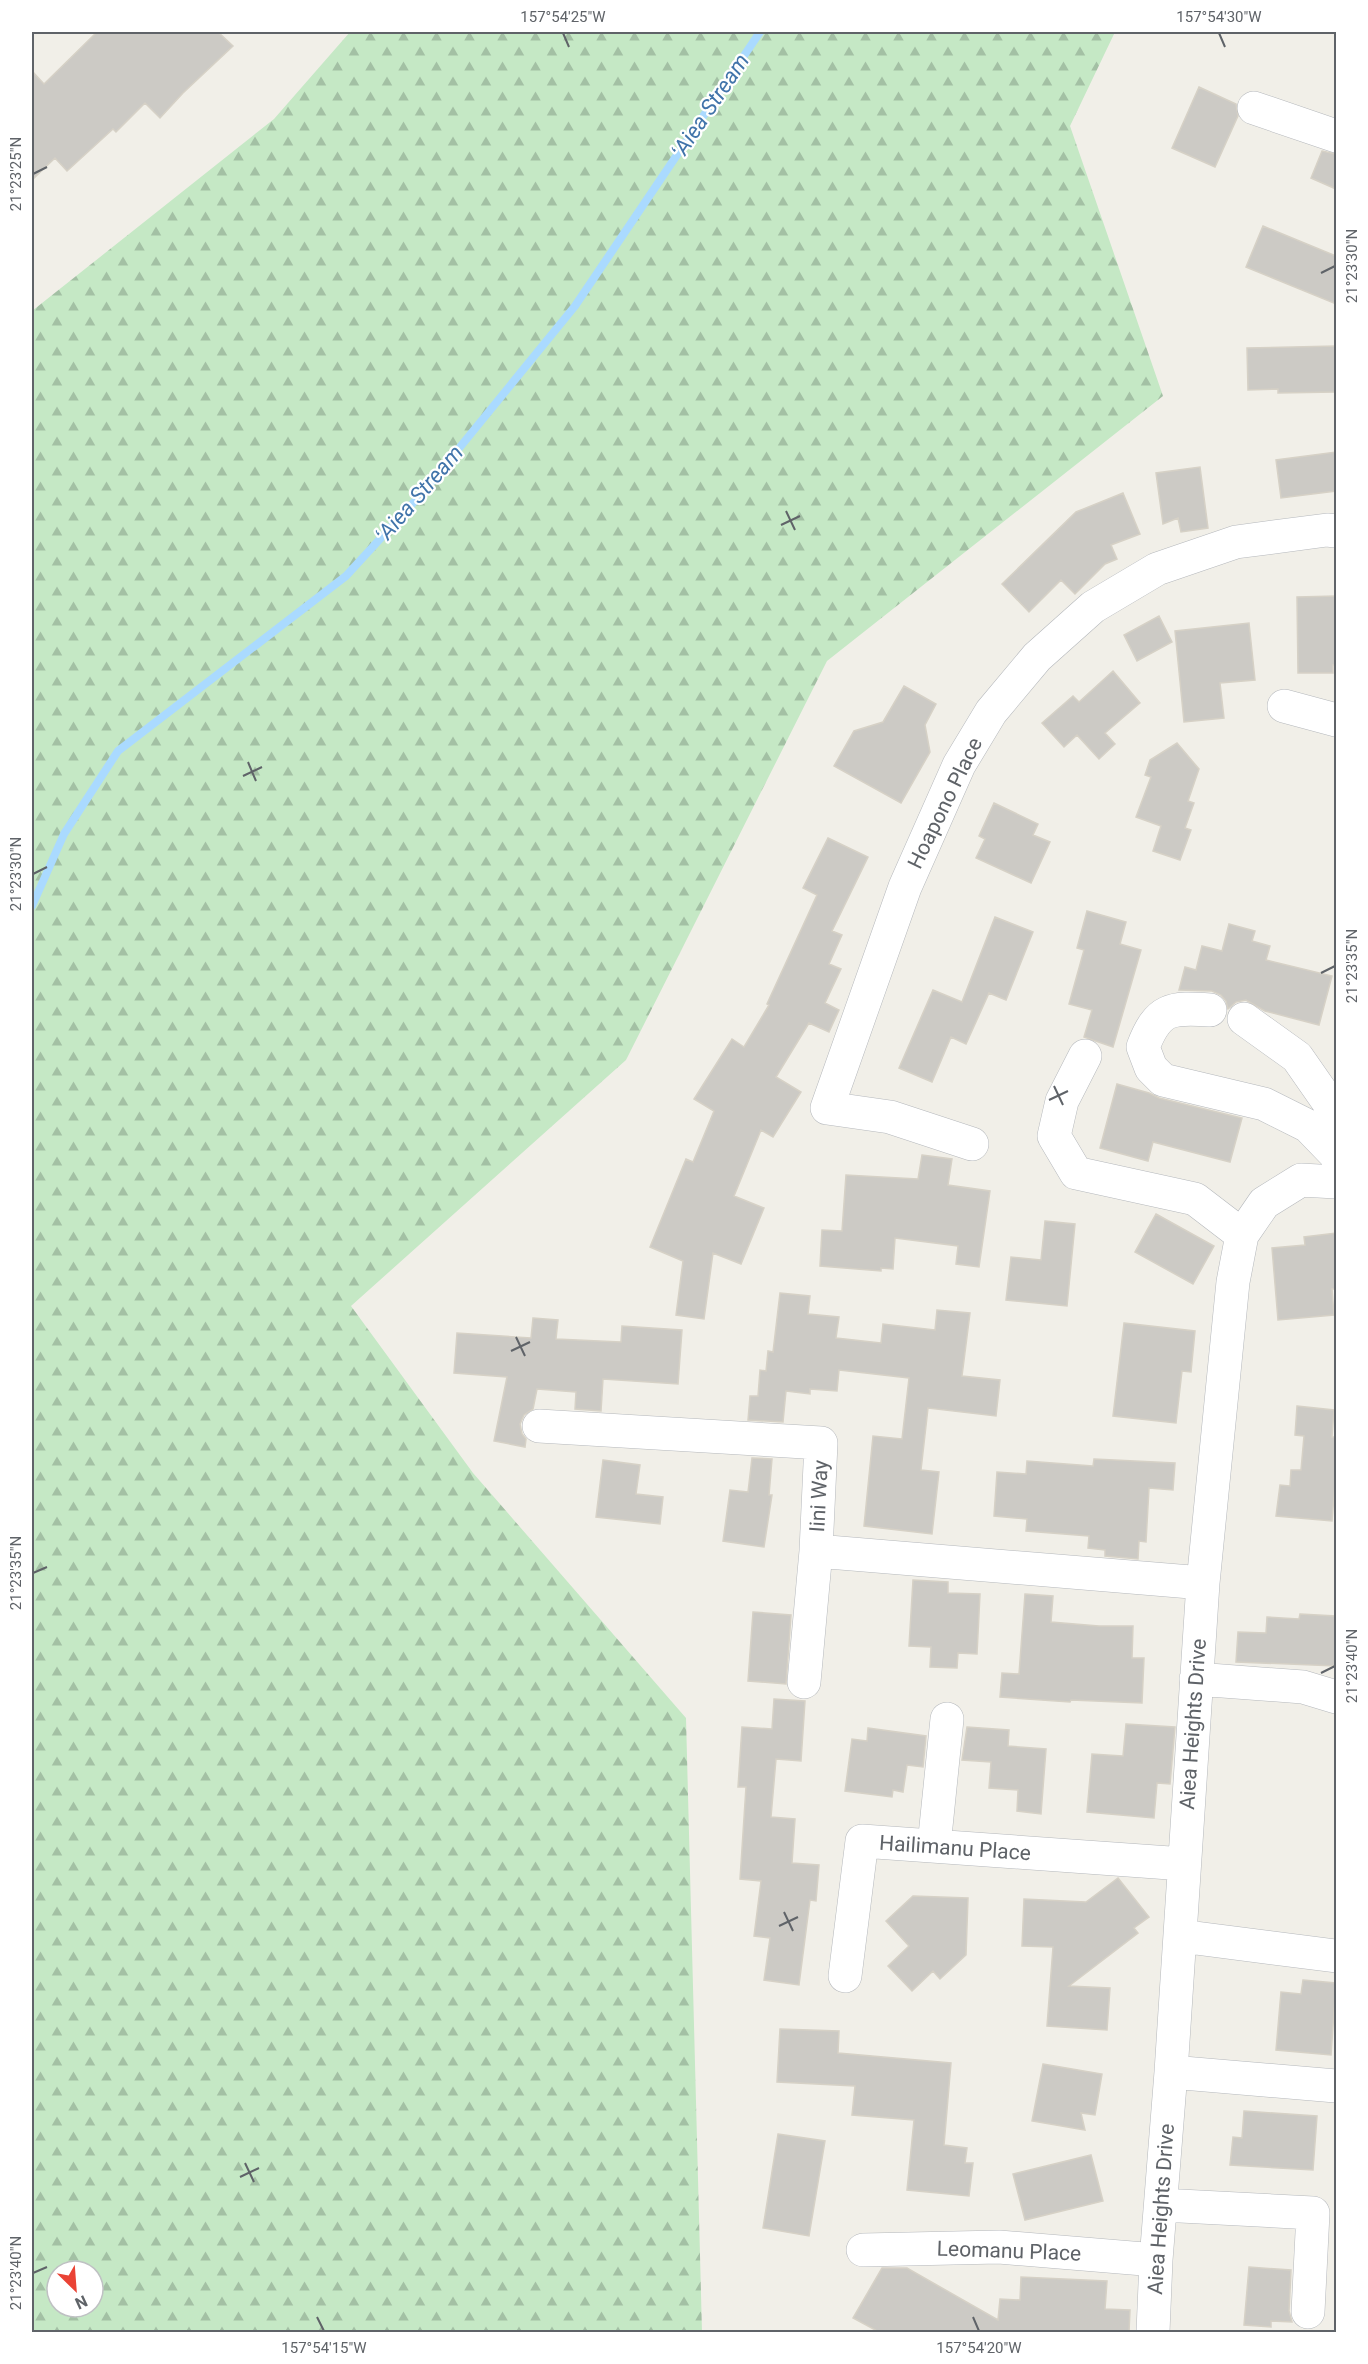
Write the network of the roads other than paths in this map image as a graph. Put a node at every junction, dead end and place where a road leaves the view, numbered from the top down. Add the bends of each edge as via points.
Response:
1 (1254, 108) dead end
2 (1336, 136) edge
3 (1336, 531) edge
4 (1284, 705) dead end
5 (1336, 720) edge
6 (1210, 1010) dead end
7 (1244, 1019) dead end
8 (1085, 1056) dead end
9 (1336, 1113) edge
10 (972, 1144) dead end
11 (1336, 1155) edge
12 (1336, 1182) edge
13 (1242, 1235) junction
14 (539, 1426) dead end
15 (816, 1551) junction
16 (1203, 1583) junction
17 (1196, 1679) junction
18 (804, 1682) dead end
19 (1336, 1697) edge
20 (947, 1719) dead end
21 (934, 1846) junction
22 (1184, 1863) junction
23 (1180, 1935) junction
24 (1336, 1956) edge
25 (845, 1976) dead end
26 (1171, 2072) junction
27 (1336, 2086) edge
28 (1161, 2205) junction
29 (863, 2250) dead end
30 (1156, 2260) junction
31 (1308, 2312) dead end
32 (1153, 2332) edge

1 - 2 street
3 - 10 street, Hoapono Place via 1236,542 1157,570 1093,607 1037,657 991,712 959,765 905,887 827,1108 890,1116
4 - 5 street
6 - 11 street via 1178,1008 1160,1015 1143,1047 1151,1068 1163,1080 1264,1104 1308,1126
7 - 9 street via 1297,1057
8 - 13 street via 1062,1101 1054,1136 1076,1173 1195,1199
12 - 13 street, Aiea Heights Drive via 1301,1180 1264,1203
13 - 16 street, Aiea Heights Drive via 1233,1282
14 - 15 street, Iini Way via 821,1443
15 - 16 street, Iini Way
15 - 18 street
16 - 17 street, Aiea Heights Drive
17 - 19 street via 1304,1687
17 - 22 street, Aiea Heights Drive
20 - 21 street
21 - 22 street, Hailimanu Place
21 - 25 street, Hailimanu Place via 862,1841
22 - 23 street, Aiea Heights Drive
23 - 24 street
23 - 26 street, Aiea Heights Drive
26 - 27 street
26 - 28 street, Aiea Heights Drive
28 - 30 street, Aiea Heights Drive
28 - 31 street via 1313,2213
29 - 30 street, Leomanu Place via 999,2247
30 - 32 street, Aiea Heights Drive

